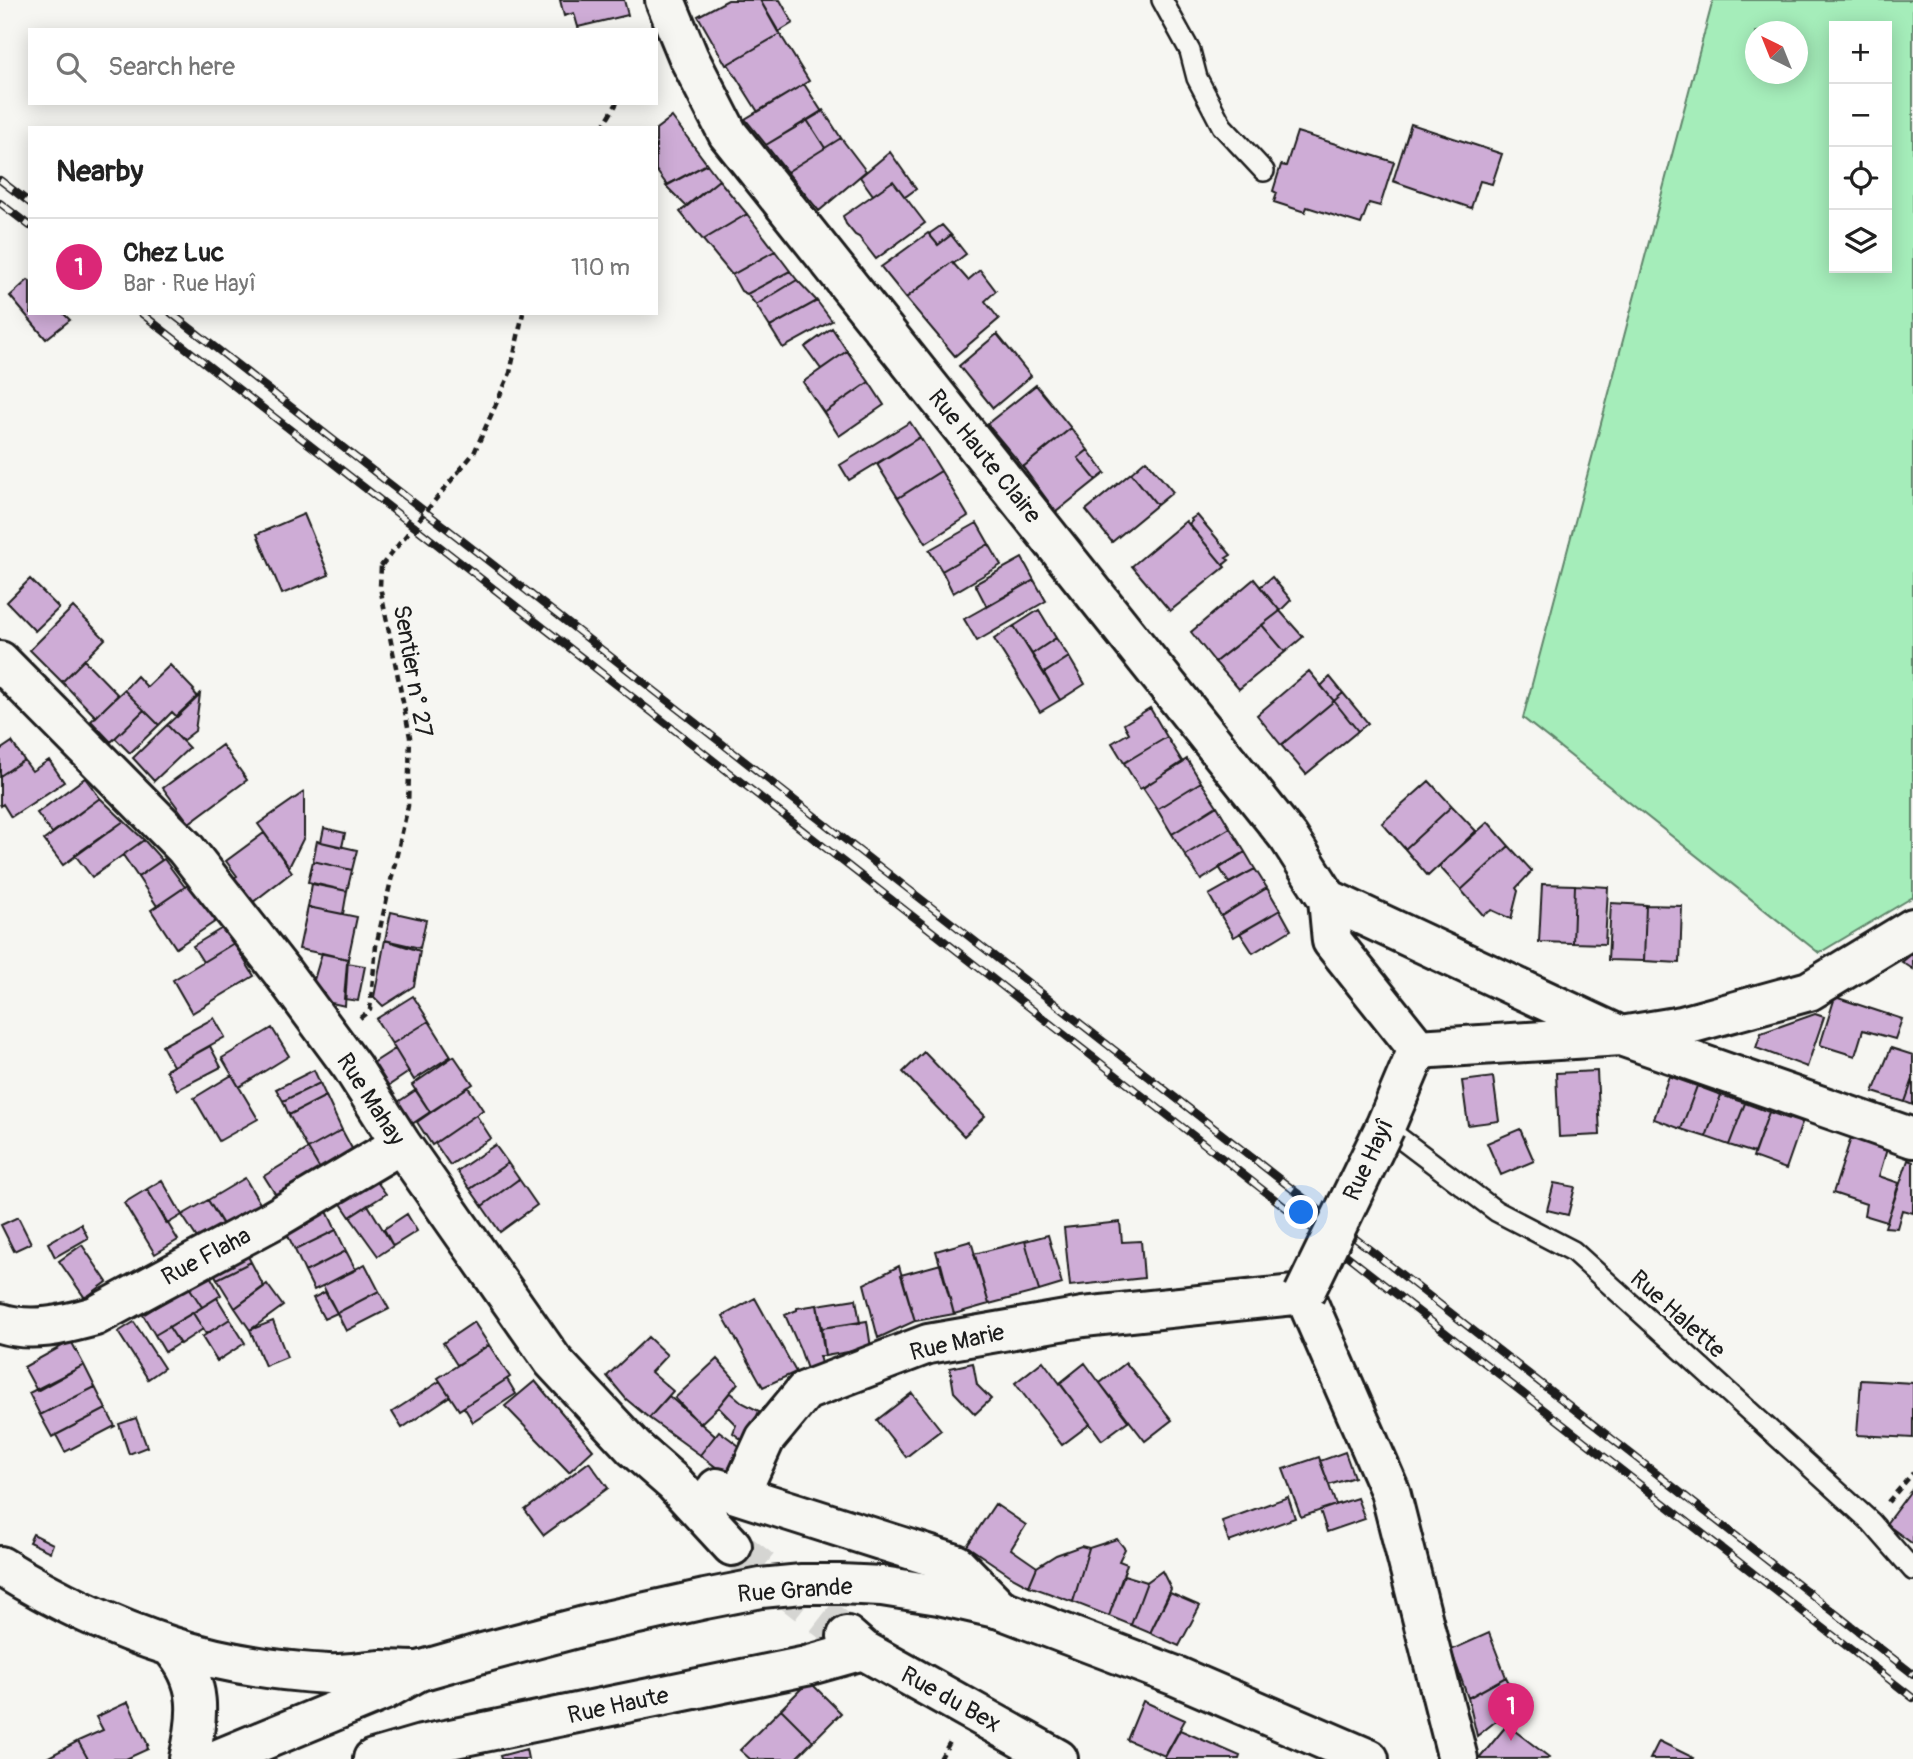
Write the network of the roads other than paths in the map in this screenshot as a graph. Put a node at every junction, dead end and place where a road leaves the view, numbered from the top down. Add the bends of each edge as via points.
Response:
1 (664, 0) edge
2 (1162, 0) edge
3 (1264, 171) dead end
4 (0, 661) edge
5 (1328, 900) junction
6 (1913, 928) edge
7 (1621, 1036) junction
8 (1418, 1049) junction
9 (1385, 1126) junction
10 (1913, 1138) edge
11 (401, 1144) junction
12 (1304, 1294) junction
13 (0, 1323) edge
14 (674, 1483) junction
15 (740, 1494) junction
16 (732, 1546) tunnel mouth
17 (0, 1566) edge
18 (1913, 1570) edge
19 (1000, 1609) junction
20 (855, 1643) joint
21 (171, 1647) junction
22 (419, 1671) junction
23 (189, 1759) edge
24 (218, 1759) edge
25 (373, 1759) edge
26 (1058, 1759) edge
27 (1369, 1759) edge
28 (1458, 1759) edge

1 - 5 street, Rue Haute Claire via 728,134 1289,838
2 - 3 lane via 1222,126
4 - 11 street, Rue Mahay via 185,849 352,1067
5 - 7 street
5 - 8 street via 1332,941
6 - 7 street via 1809,991 1682,1026
7 - 8 street
7 - 10 street
8 - 9 street, Rue Hayî
9 - 12 street, Rue Hayî, bridge
9 - 18 lane, Rue Halette via 1496,1211 1573,1251 1871,1522
11 - 13 street, Rue Flaha via 273,1220 94,1316 35,1329
11 - 14 street, Rue Mahay via 553,1361 634,1448
12 - 15 street, Rue Marie via 1083,1317 928,1344 805,1391 765,1440
12 - 28 street via 1390,1491
14 - 15 street
14 - 16 street, Rue Mahay
15 - 19 street via 956,1564
17 - 21 street via 91,1615
19 - 22 street, Rue Grande via 882,1586 761,1588 588,1625
19 - 27 street, Rue Grande via 1176,1676
20 - 25 street, Rue Haute via 806,1666 421,1745
20 - 26 street, Rue du Bex
21 - 22 street via 283,1670 332,1674
21 - 23 street via 183,1660 197,1701
22 - 24 street, Rue Grande via 383,1691

